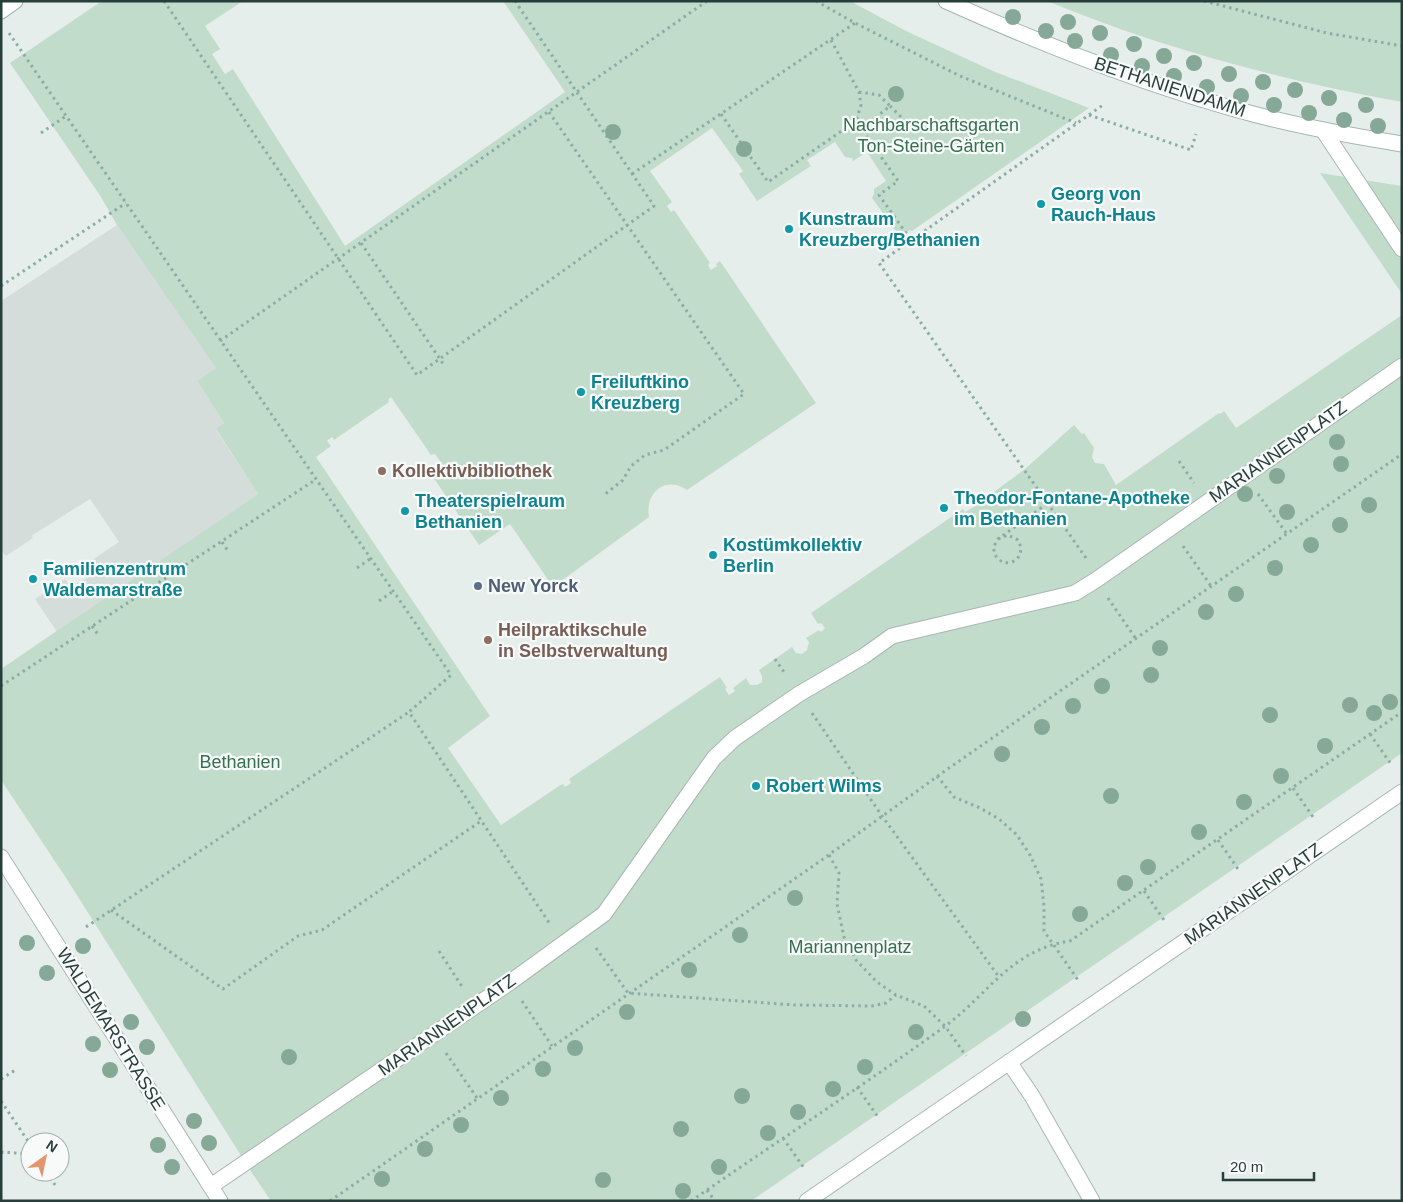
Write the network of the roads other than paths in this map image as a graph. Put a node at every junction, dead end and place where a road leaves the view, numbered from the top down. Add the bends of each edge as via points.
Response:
1 (15, 1) edge
2 (946, 1) edge
3 (1, 11) edge
4 (1323, 130) junction
5 (1402, 144) edge
6 (1402, 249) edge
7 (1402, 366) edge
8 (1402, 792) edge
9 (1, 857) edge
10 (1010, 1062) junction
11 (211, 1186) junction
12 (220, 1201) edge
13 (807, 1201) edge
14 (1092, 1201) edge

1 - 3 street
2 - 4 street, BETHANIENDAMM via 1137,79 1254,114
4 - 5 street, BETHANIENDAMM
4 - 6 street
7 - 11 street, MARIANNENPLATZ via 1075,593 892,636 734,738 714,758 604,914 509,983
8 - 10 street, MARIANNENPLATZ
9 - 11 street, WALDEMARSTRASSE
10 - 13 street, MARIANNENPLATZ
10 - 14 street
11 - 12 street, WALDEMARSTRASSE

